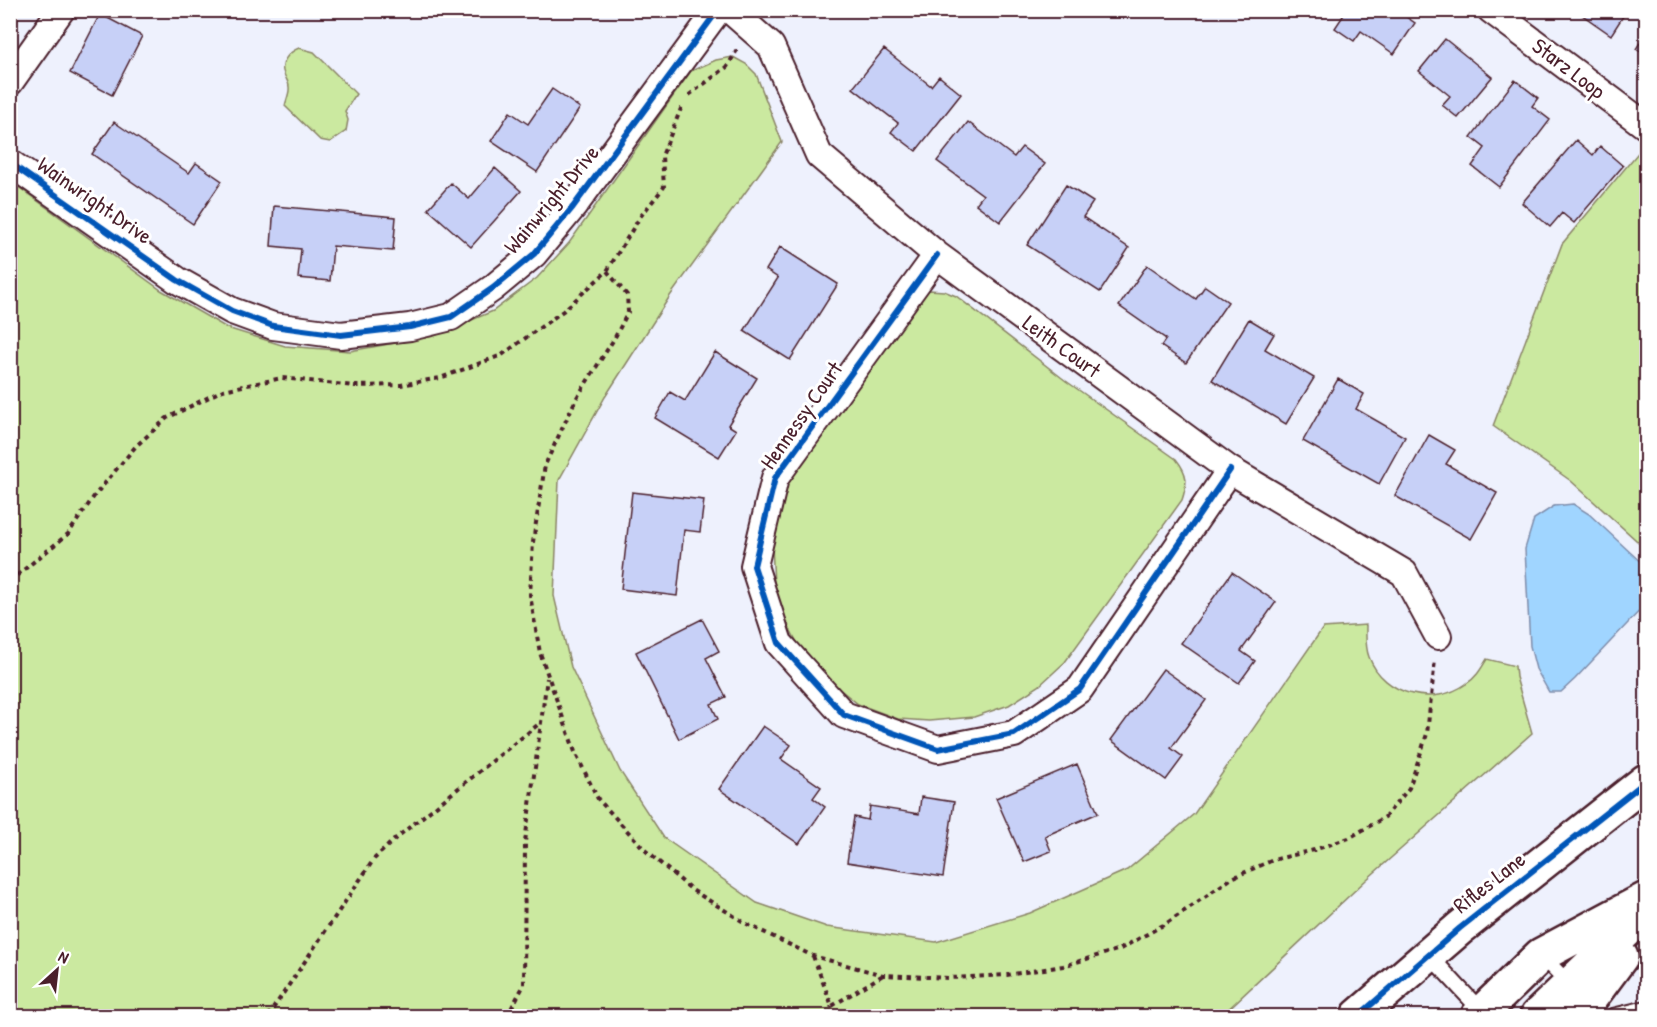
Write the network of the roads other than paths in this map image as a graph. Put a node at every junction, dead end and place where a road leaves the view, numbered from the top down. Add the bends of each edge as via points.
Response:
1 (61, 10) edge
2 (718, 10) edge
3 (730, 10) edge
4 (1491, 10) edge
5 (10, 82) edge
6 (1647, 126) edge
7 (10, 163) edge
8 (937, 255) junction
9 (1230, 470) junction
10 (1438, 636) dead end
11 (1647, 781) edge
12 (1647, 898) edge
13 (1647, 904) edge
14 (1647, 911) edge
15 (1647, 922) edge
16 (1647, 937) edge
17 (1429, 955) junction
18 (1580, 997) edge
19 (1647, 1008) edge
20 (1489, 1016) edge
21 (1358, 1017) edge
22 (1537, 1017) edge

1 - 5 street
2 - 7 street, Wainwright Drive via 534,254 451,317 410,327 341,335 273,326 232,311 177,280
3 - 8 street, Leith Court via 771,46 819,155
4 - 6 street, Starz Loop
8 - 9 street, Leith Court
8 - 9 street, Hennessy Court via 775,478 754,566 779,643 844,715 938,749 1014,734 1080,689
9 - 10 street, Leith Court via 1404,573
11 - 17 street, Rifles Lane
12 - 18 street
13 - 18 street
14 - 18 street
15 - 18 street
16 - 18 street
17 - 20 lane
17 - 21 street, Rifles Lane
18 - 19 lane
18 - 20 street
18 - 22 street

